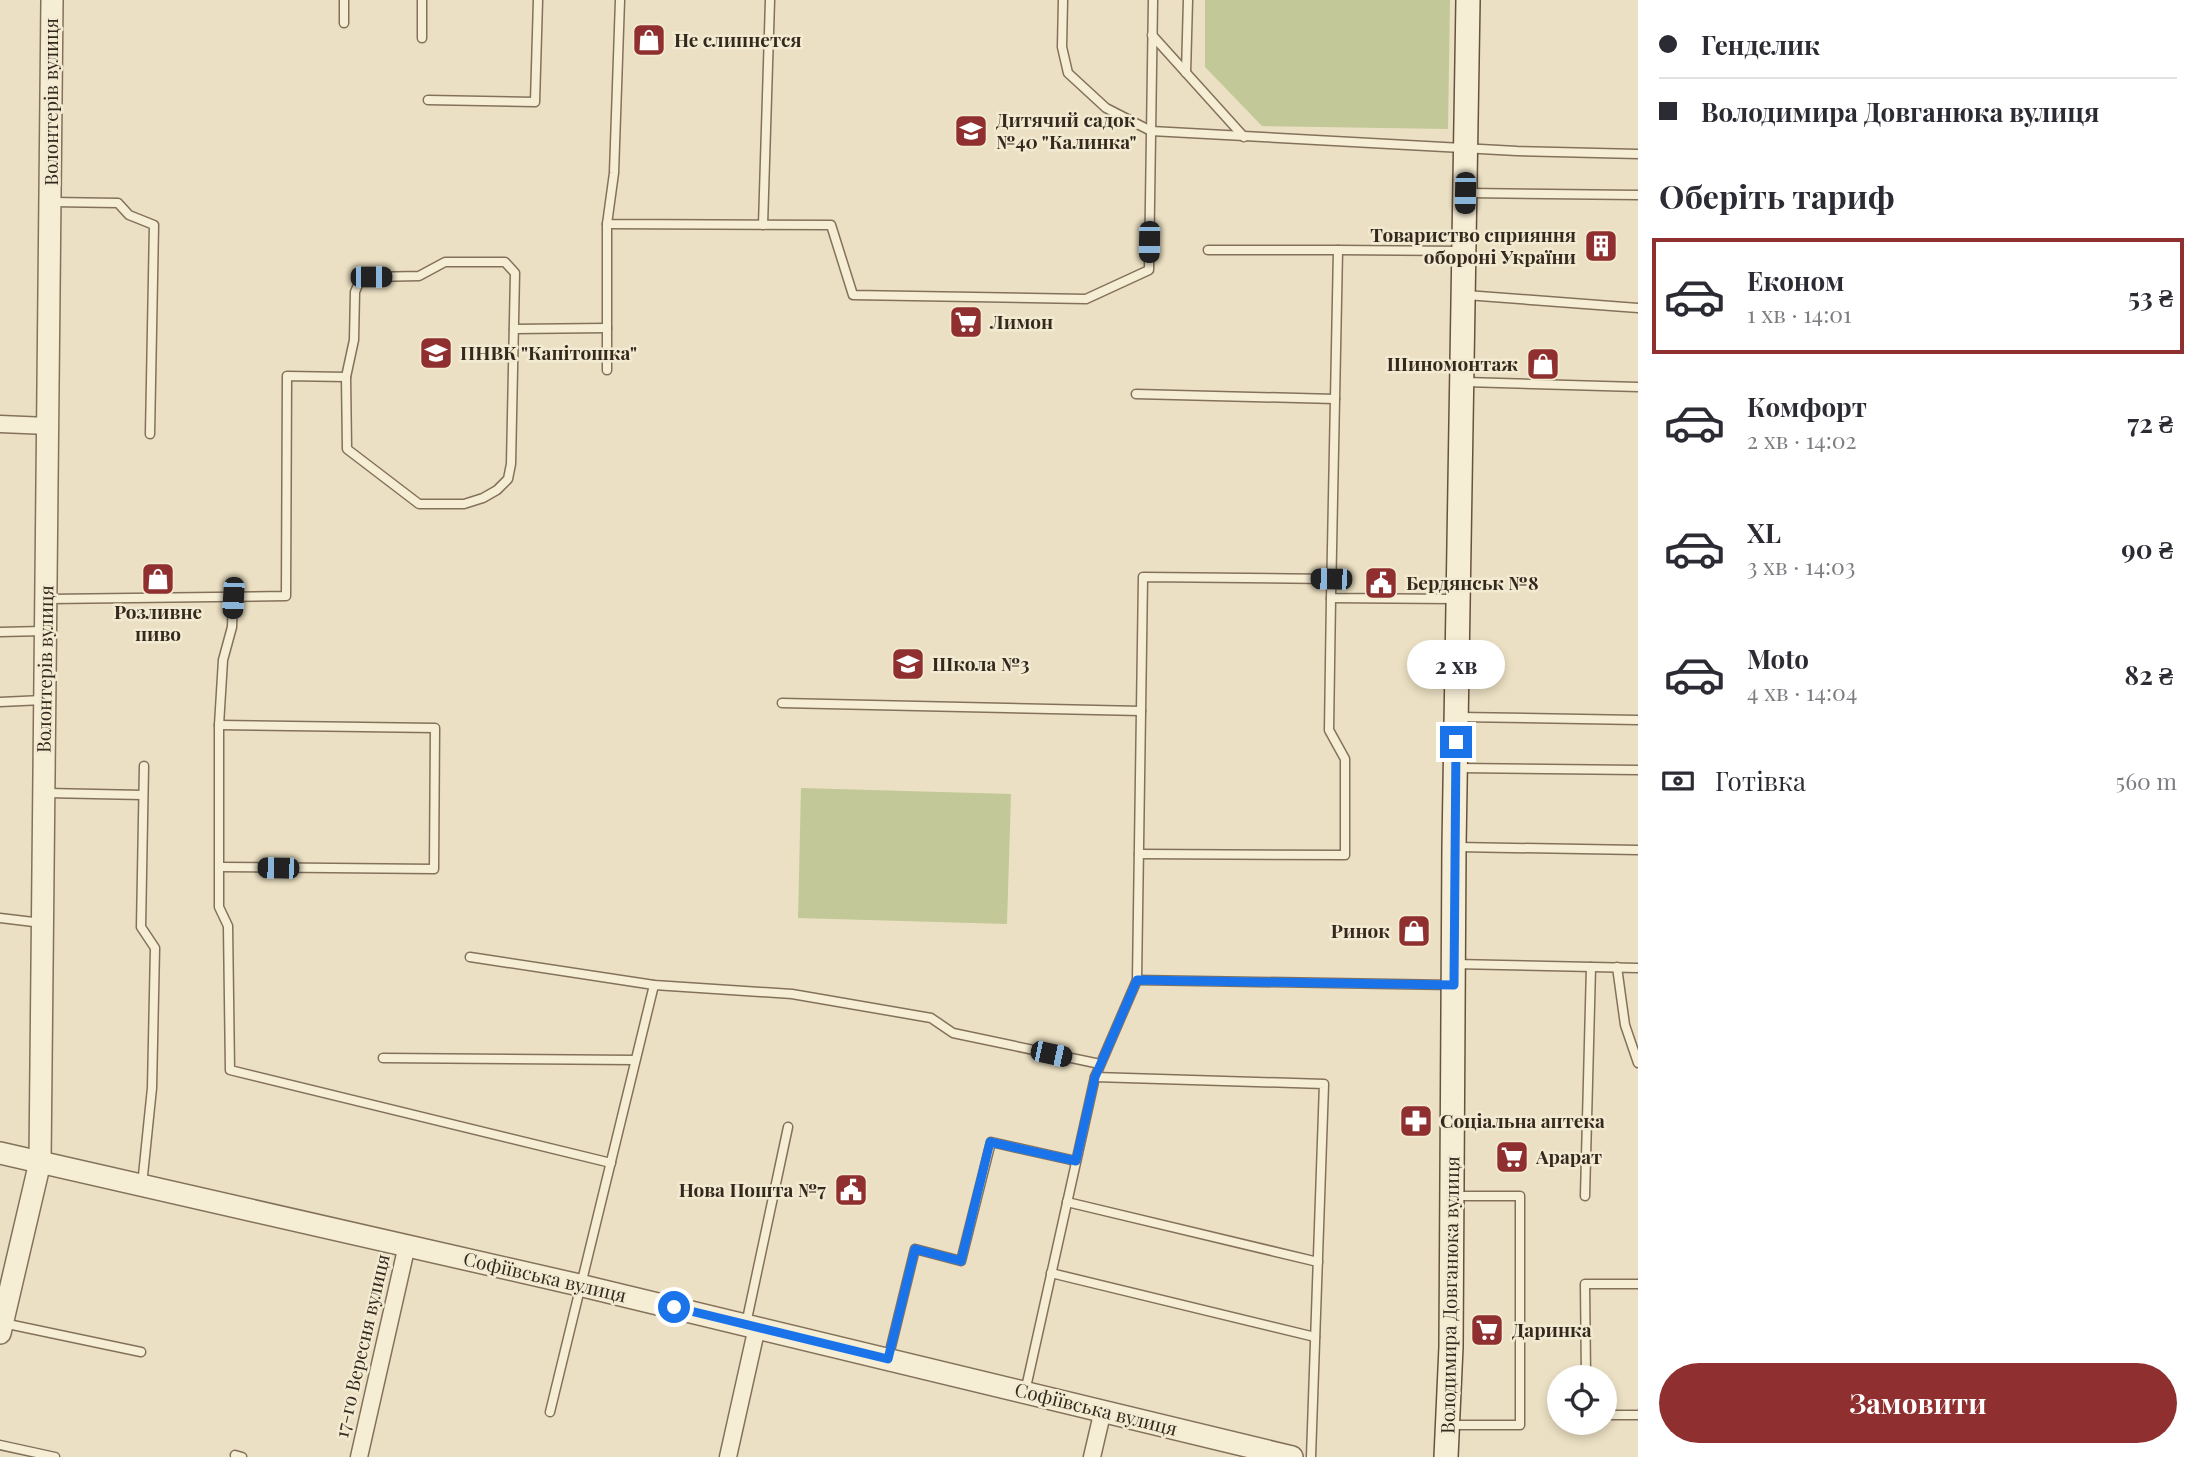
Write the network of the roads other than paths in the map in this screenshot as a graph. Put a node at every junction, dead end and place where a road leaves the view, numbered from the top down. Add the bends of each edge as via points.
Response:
1 (52, 0) edge
2 (344, 0) edge
3 (422, 0) edge
4 (538, 0) edge
5 (620, 0) edge
6 (770, 0) edge
7 (1063, 0) edge
8 (1153, 0) edge
9 (1188, 0) edge
10 (1468, 0) edge
11 (344, 23) dead end
12 (1152, 35) junction
13 (422, 38) dead end
14 (1186, 73) junction
15 (428, 100) dead end
16 (1151, 131) junction
17 (1245, 137) junction
18 (1466, 147) junction
19 (1638, 154) edge
20 (1465, 193) junction
21 (1638, 195) edge
22 (51, 202) junction
23 (607, 224) junction
24 (763, 225) junction
25 (1208, 250) dead end
26 (1339, 250) junction
27 (1464, 251) junction
28 (1463, 295) junction
29 (1638, 308) edge
30 (607, 328) junction
31 (514, 329) junction
32 (607, 370) dead end
33 (346, 377) junction
34 (1462, 382) junction
35 (1638, 387) edge
36 (1136, 394) dead end
37 (1335, 399) junction
38 (0, 424) edge
39 (48, 426) junction
40 (150, 434) dead end
41 (1331, 579) junction
42 (233, 598) junction
43 (1331, 598) junction
44 (46, 599) junction
45 (1458, 599) junction
46 (45, 631) junction
47 (0, 632) edge
48 (45, 700) junction
49 (0, 702) edge
50 (782, 703) dead end
51 (1141, 710) junction
52 (1457, 716) junction
53 (1638, 720) edge
54 (219, 725) junction
55 (144, 766) dead end
56 (1456, 768) junction
57 (1638, 770) edge
58 (43, 793) junction
59 (143, 795) junction
60 (1454, 847) junction
61 (1638, 850) edge
62 (1139, 854) junction
63 (220, 867) junction
64 (0, 918) edge
65 (42, 923) junction
66 (470, 957) dead end
67 (1591, 967) junction
68 (1617, 967) junction
69 (1638, 968) edge
70 (1454, 974) junction
71 (1137, 980) junction
72 (654, 985) junction
73 (383, 1058) dead end
74 (635, 1060) junction
75 (1638, 1063) edge
76 (1100, 1064) junction
77 (1095, 1077) junction
78 (788, 1127) dead end
79 (0, 1153) edge
80 (40, 1161) junction
81 (1076, 1161) junction
82 (611, 1163) junction
83 (142, 1185) junction
84 (1453, 1196) junction
85 (1586, 1196) dead end
86 (1067, 1202) junction
87 (407, 1245) junction
88 (1318, 1262) junction
89 (1051, 1273) junction
90 (1638, 1284) edge
91 (579, 1285) junction
92 (751, 1326) junction
93 (1, 1328) edge
94 (1315, 1337) junction
95 (141, 1352) dead end
96 (888, 1359) junction
97 (1586, 1365) edge
98 (1025, 1392) junction
99 (1103, 1410) junction
100 (550, 1412) dead end
101 (1617, 1415) edge
102 (1638, 1415) edge
103 (1448, 1425) junction
104 (0, 1445) edge
105 (55, 1457) edge
106 (359, 1457) edge
107 (728, 1457) edge
108 (1092, 1457) edge
109 (1292, 1457) edge
110 (1311, 1457) edge
111 (1446, 1457) edge

1 - 22 street, Волонтерів вулиця
2 - 11 lane
3 - 13 lane
4 - 15 lane via 535,102
5 - 23 lane via 614,173
6 - 24 lane
7 - 16 lane via 1062,47 1068,73 1106,108
8 - 12 lane
9 - 14 lane
10 - 18 main road, Володимира Довганюка вулиця
12 - 14 lane
12 - 16 lane
14 - 17 lane
16 - 17 lane
16 - 24 lane via 1149,270 1086,299 853,295 831,225
17 - 18 lane
18 - 19 lane
18 - 20 main road, Володимира Довганюка вулиця
20 - 21 lane
20 - 27 main road, Володимира Довганюка вулиця
22 - 39 street, Волонтерів вулиця
22 - 40 lane via 118,203 129,215 154,225
23 - 24 lane
23 - 30 lane
25 - 26 lane
26 - 27 lane
26 - 37 lane
27 - 28 main road, Володимира Довганюка вулиця
28 - 29 lane
28 - 34 main road, Володимира Довганюка вулиця
30 - 31 lane
30 - 32 lane
31 - 33 lane via 515,273 505,262 445,262 419,276 360,280
31 - 33 lane via 508,479 497,490 464,504 419,504 347,449
33 - 42 lane via 287,376 286,596
34 - 35 lane
34 - 45 main road, Володимира Довганюка вулиця
36 - 37 lane
37 - 41 lane
38 - 39 street
39 - 44 street, Волонтерів вулиця
41 - 43 lane
41 - 51 lane via 1143,577
42 - 44 lane
42 - 54 lane
43 - 45 lane
43 - 62 lane via 1329,730 1345,760 1345,855
44 - 46 street, Волонтерів вулиця
45 - 52 main road, Володимира Довганюка вулиця
46 - 47 lane
46 - 48 street, Волонтерів вулиця
48 - 49 lane
48 - 58 street, Волонтерів вулиця
50 - 51 lane
51 - 62 lane
52 - 53 lane
52 - 56 main road, Володимира Довганюка вулиця
54 - 63 lane
54 - 63 lane via 435,729 434,869
55 - 59 lane
56 - 57 lane
56 - 60 main road, Володимира Довганюка вулиця
58 - 59 lane
58 - 65 street, Волонтерів вулиця
59 - 83 lane via 141,927 155,948 152,1088
60 - 61 lane
60 - 70 main road, Володимира Довганюка вулиця
62 - 71 lane
63 - 82 lane via 219,907 228,926 230,1070
64 - 65 lane
65 - 80 street, Волонтерів вулиця
66 - 72 lane
67 - 68 lane
67 - 70 lane
67 - 85 lane
68 - 69 lane
68 - 75 lane via 1625,1025
70 - 71 lane
70 - 84 main road, Володимира Довганюка вулиця
71 - 76 lane
72 - 74 lane
72 - 76 lane via 792,994 932,1018 953,1033
73 - 74 lane
74 - 82 lane
76 - 77 lane
77 - 81 lane
77 - 88 lane via 1324,1084
78 - 92 lane
79 - 80 street, Софіївська вулиця
80 - 83 street, Софіївська вулиця
80 - 93 street, Волонтерів вулиця
81 - 86 lane
81 - 96 lane via 990,1142 961,1261 915,1249
82 - 91 lane
83 - 87 street, Софіївська вулиця
84 - 103 main road, Володимира Довганюка вулиця
84 - 103 lane via 1520,1196 1520,1425
86 - 88 lane
86 - 89 lane
87 - 91 street, Софіївська вулиця
87 - 106 street, 17-го Вересня вулиця
88 - 94 lane
89 - 94 lane
89 - 98 lane
90 - 97 lane via 1585,1284
91 - 92 street, Софіївська вулиця
91 - 100 lane
92 - 96 street, Софіївська вулиця
92 - 107 street
93 - 95 lane
94 - 110 lane
96 - 98 street, Софіївська вулиця
98 - 99 street, Софіївська вулиця
99 - 108 street
99 - 109 street, Софіївська вулиця
101 - 102 lane
103 - 111 main road, Володимира Довганюка вулиця
104 - 105 lane

